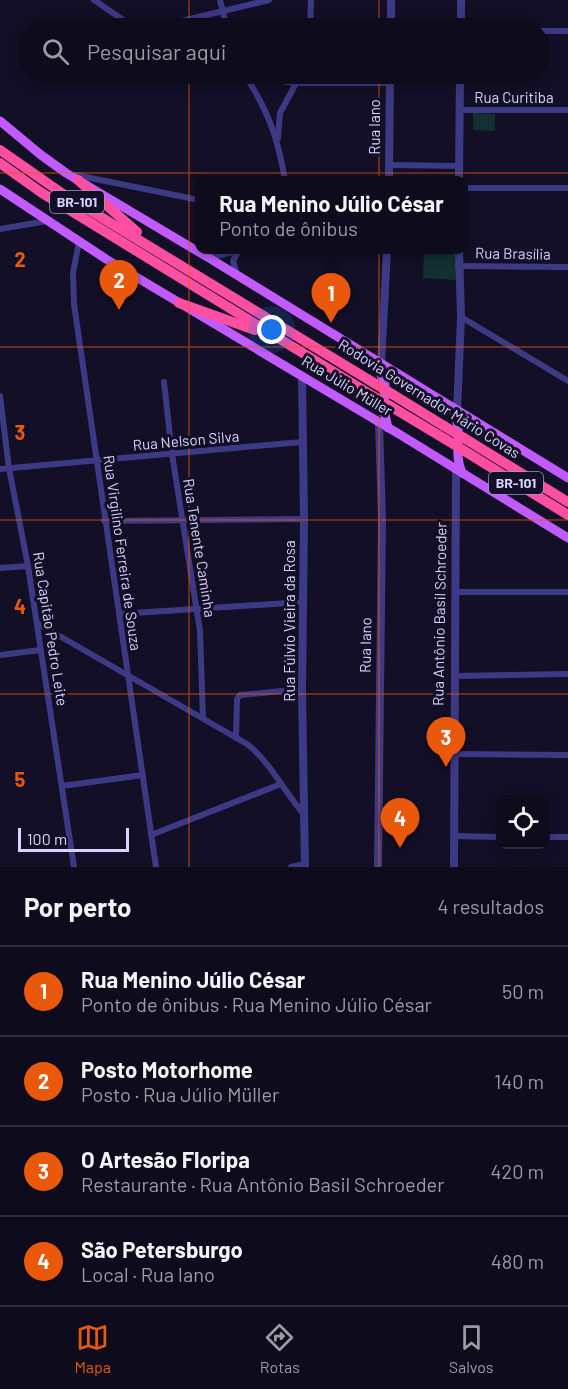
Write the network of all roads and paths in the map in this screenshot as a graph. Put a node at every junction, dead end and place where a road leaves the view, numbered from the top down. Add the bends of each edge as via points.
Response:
1 (94, 0) edge
2 (220, 0) edge
3 (269, 0) edge
4 (310, 0) edge
5 (391, 0) edge
6 (461, 0) edge
7 (223, 11) junction
8 (120, 18) edge
9 (194, 18) edge
10 (225, 18) edge
11 (310, 18) edge
12 (391, 18) edge
13 (461, 18) edge
14 (550, 31) edge
15 (568, 32) edge
16 (251, 84) edge
17 (294, 84) edge
18 (390, 84) edge
19 (460, 84) edge
20 (460, 110) junction
21 (568, 110) edge
22 (0, 120) edge
23 (278, 141) junction
24 (0, 150) edge
25 (0, 163) edge
26 (390, 165) junction
27 (459, 166) junction
28 (66, 173) junction
29 (284, 176) edge
30 (389, 176) edge
31 (459, 176) edge
32 (78, 180) junction
33 (468, 188) edge
34 (568, 188) edge
35 (0, 189) edge
36 (195, 199) edge
37 (47, 221) junction
38 (0, 229) edge
39 (79, 242) junction
40 (157, 250) junction
41 (195, 250) edge
42 (202, 254) edge
43 (224, 254) edge
44 (238, 254) edge
45 (387, 254) edge
46 (459, 254) edge
47 (209, 258) junction
48 (458, 266) junction
49 (568, 267) edge
50 (237, 275) junction
51 (179, 303) junction
52 (461, 317) junction
53 (278, 338) junction
54 (378, 363) junction
55 (397, 375) junction
56 (302, 376) junction
57 (568, 381) edge
58 (164, 382) dead end
59 (385, 384) junction
60 (0, 396) edge
61 (387, 408) junction
62 (454, 410) junction
63 (471, 419) junction
64 (376, 421) junction
65 (388, 428) junction
66 (461, 433) junction
67 (302, 442) junction
68 (172, 454) junction
69 (460, 454) junction
70 (97, 461) junction
71 (9, 468) junction
72 (0, 469) edge
73 (455, 469) junction
74 (568, 478) edge
75 (568, 502) edge
76 (568, 515) edge
77 (304, 519) junction
78 (184, 520) junction
79 (104, 521) junction
80 (568, 538) edge
81 (28, 566) junction
82 (0, 568) edge
83 (455, 592) junction
84 (568, 592) edge
85 (304, 602) junction
86 (196, 608) junction
87 (119, 614) junction
88 (37, 623) junction
89 (41, 650) junction
90 (0, 655) edge
91 (568, 674) edge
92 (455, 676) junction
93 (128, 677) junction
94 (302, 688) junction
95 (203, 718) junction
96 (236, 738) junction
97 (454, 753) junction
98 (568, 754) edge
99 (143, 775) junction
100 (281, 784) junction
101 (62, 786) junction
102 (303, 813) junction
103 (151, 835) junction
104 (454, 837) junction
105 (496, 837) edge
106 (550, 837) edge
107 (568, 837) edge
108 (304, 865) edge
109 (74, 867) edge
110 (156, 867) edge
111 (291, 867) edge
112 (378, 867) edge
113 (454, 867) edge

1 - 8 street
2 - 7 street
3 - 7 street
4 - 11 street
5 - 12 street
6 - 13 street
7 - 9 street
7 - 10 street
14 - 15 street
16 - 23 street
17 - 23 street via 280,113
18 - 26 street, Rua Iano
19 - 20 street
20 - 21 street, Rua Curitiba
20 - 27 street
22 - 28 main road
23 - 29 street
24 - 40 highway, Rodovia Governador Mário Covas / BR-101 via 46,183
25 - 53 highway, Rodovia Governador Mário Covas / BR-101 via 42,193
26 - 27 street
26 - 30 street, Rua Iano
27 - 31 street
28 - 32 main road
28 - 36 street
32 - 40 highway
32 - 41 main road
33 - 34 street
35 - 37 main road, Rua Júlio Müller
37 - 38 street
37 - 39 main road, Rua Júlio Müller
39 - 51 main road, Rua Júlio Müller
39 - 70 street, Rua Virgilino Ferreira de Souza via 73,293
40 - 66 highway, Rodovia Governador Mário Covas / BR-101, bridge
42 - 47 main road
43 - 47 street
44 - 50 street via 233,264
45 - 54 street
46 - 48 street, Rua Antônio Basil Schroeder
47 - 50 main road
48 - 49 street, Rua Brasília
48 - 52 street, Rua Antônio Basil Schroeder
50 - 54 main road
51 - 53 highway
51 - 56 main road, Rua Júlio Müller
52 - 57 street
52 - 62 street, Rua Antônio Basil Schroeder
53 - 61 highway, Rodovia Governador Mário Covas / BR-101, bridge
54 - 55 main road
54 - 59 main road
55 - 59 main road
55 - 62 main road
56 - 64 main road, Rua Júlio Müller
56 - 67 street, Rua Fúlvio Vieira da Rosa
58 - 68 street, Rua Tenente Caminha
59 - 61 main road
60 - 71 street, Rua Capitão Pedro Leite
61 - 64 main road
61 - 65 main road
61 - 69 highway, Rodovia Governador Mário Covas / BR-101, bridge via 445,439
62 - 63 main road
62 - 66 main road, Rua Antônio Basil Schroeder
63 - 66 main road via 462,424
63 - 74 main road
64 - 65 main road, Rua Júlio Müller
64 - 112 street, Rua Iano via 382,531
65 - 73 main road, Rua Júlio Müller
66 - 69 main road, Rua Antônio Basil Schroeder
66 - 75 highway, Rodovia Governador Mário Covas / BR-101
67 - 68 street, Rua Nelson Silva
67 - 77 street, Rua Fúlvio Vieira da Rosa
68 - 70 street, Rua Nelson Silva
68 - 78 street, Rua Tenente Caminha
69 - 73 main road, Rua Antônio Basil Schroeder
69 - 73 main road
69 - 76 highway, Rodovia Governador Mário Covas / BR-101
70 - 71 street, Rua Nelson Silva
70 - 79 street, Rua Virgilino Ferreira de Souza
71 - 72 street, Rua Nelson Silva
71 - 81 street, Rua Capitão Pedro Leite
73 - 80 main road, Rua Júlio Müller
73 - 83 street, Rua Antônio Basil Schroeder
77 - 78 street
77 - 85 street, Rua Fúlvio Vieira da Rosa
78 - 79 street
78 - 86 street, Rua Tenente Caminha
79 - 87 street, Rua Virgilino Ferreira de Souza
81 - 82 street
81 - 88 street, Rua Capitão Pedro Leite
83 - 84 street
83 - 92 street, Rua Antônio Basil Schroeder
85 - 86 street
85 - 94 street, Rua Fúlvio Vieira da Rosa
86 - 87 street
86 - 95 street, Rua Tenente Caminha
87 - 93 street, Rua Virgilino Ferreira de Souza
88 - 89 street, Rua Capitão Pedro Leite
88 - 93 street
89 - 90 street
89 - 101 street, Rua Capitão Pedro Leite
91 - 92 street
92 - 97 street, Rua Antônio Basil Schroeder
93 - 95 street
93 - 99 street, Rua Virgilino Ferreira de Souza
94 - 96 street via 240,695
94 - 102 street, Rua Fúlvio Vieira da Rosa
95 - 96 street
96 - 100 street via 261,756
97 - 98 street
97 - 104 street, Rua Antônio Basil Schroeder
99 - 101 street
99 - 103 street, Rua Virgilino Ferreira de Souza
100 - 102 street
100 - 103 street
101 - 109 street, Rua Capitão Pedro Leite
102 - 108 street, Rua Fúlvio Vieira da Rosa
103 - 110 street, Rua Virgilino Ferreira de Souza
104 - 105 street
104 - 113 street, Rua Antônio Basil Schroeder
106 - 107 street
108 - 111 street

